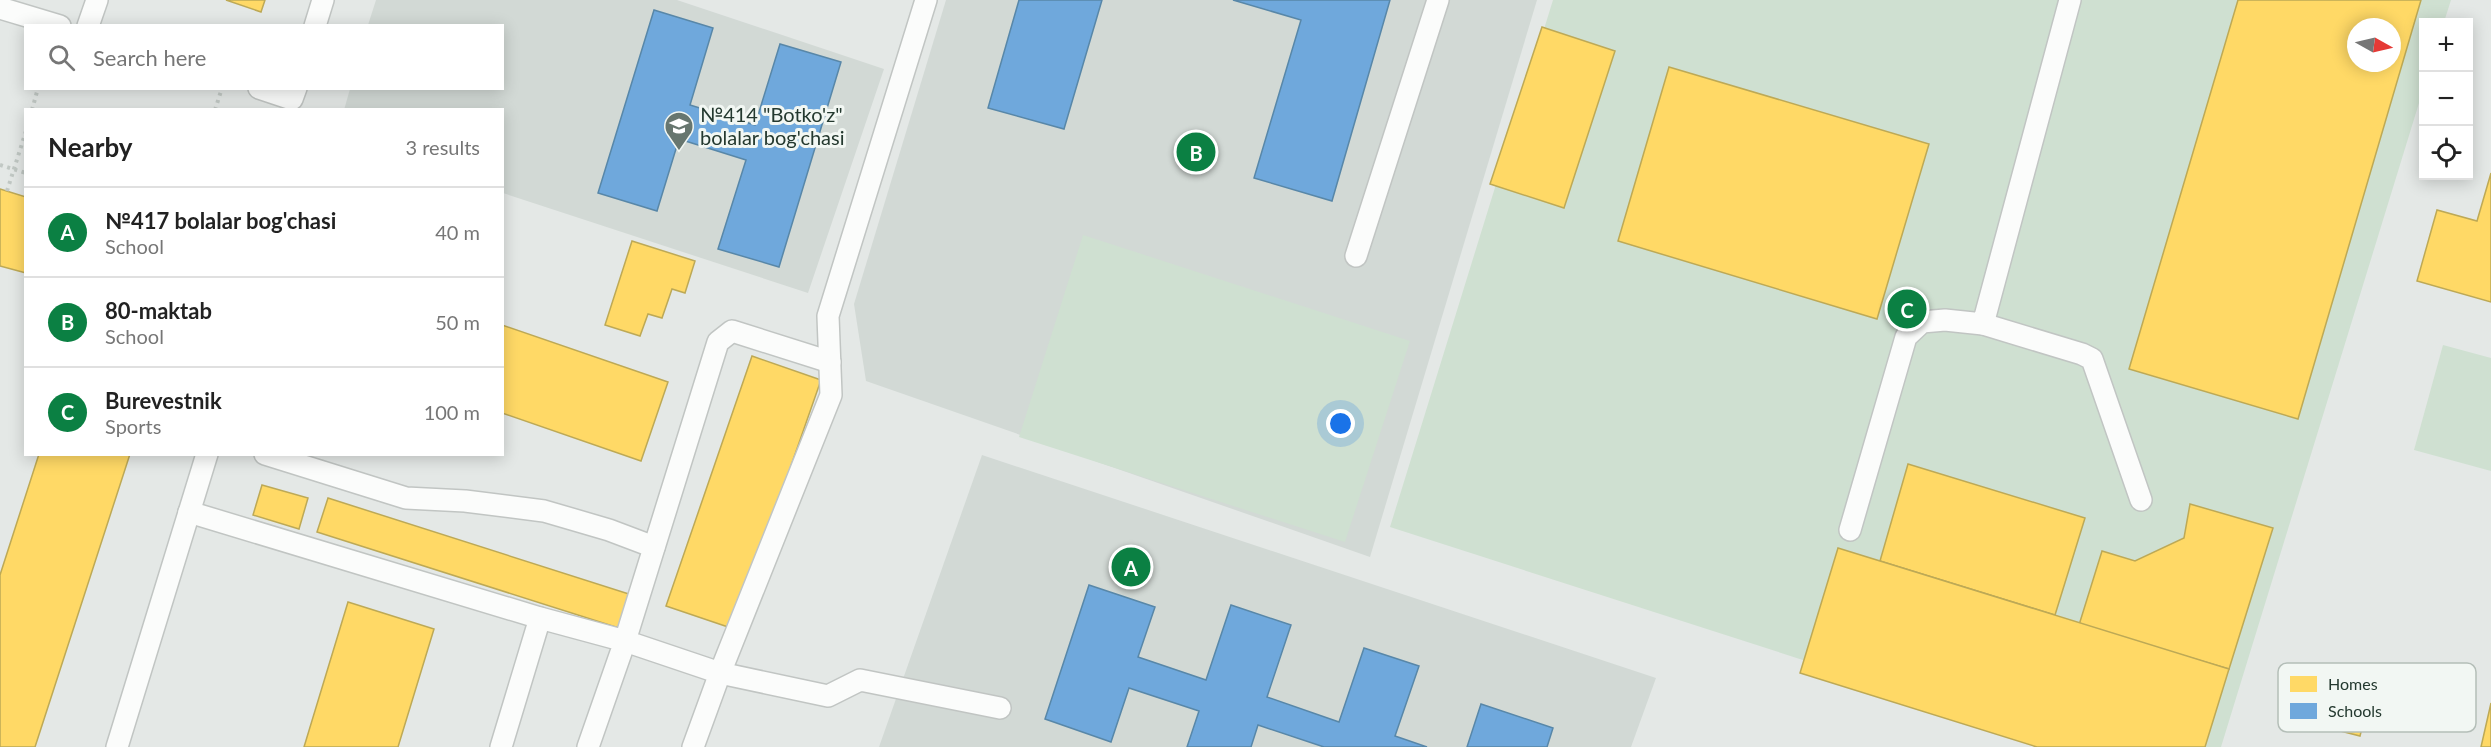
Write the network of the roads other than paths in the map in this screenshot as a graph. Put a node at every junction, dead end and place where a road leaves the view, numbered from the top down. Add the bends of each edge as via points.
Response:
1 (97, 0) edge
2 (323, 0) edge
3 (926, 0) edge
4 (1438, 0) edge
5 (2070, 0) edge
6 (0, 8) edge
7 (53, 24) edge
8 (89, 24) edge
9 (316, 24) edge
10 (265, 90) edge
11 (293, 99) edge
12 (1356, 256) dead end
13 (1983, 324) junction
14 (830, 362) junction
15 (206, 456) edge
16 (271, 456) edge
17 (2141, 500) dead end
18 (189, 512) junction
19 (1850, 530) dead end
20 (654, 548) junction
21 (540, 618) junction
22 (625, 641) junction
23 (720, 673) junction
24 (1000, 708) dead end
25 (117, 747) edge
26 (501, 747) edge
27 (588, 747) edge
28 (693, 747) edge

1 - 8 lane
2 - 9 lane
3 - 14 lane via 828,316
4 - 12 lane
5 - 13 lane
6 - 7 lane
10 - 11 lane
13 - 17 lane via 2092,359
13 - 19 lane via 1923,322 1905,337
14 - 20 lane via 732,331 718,342
14 - 23 lane via 831,395
15 - 18 lane
16 - 20 lane via 406,498 544,511
18 - 21 lane
18 - 25 lane
20 - 22 lane
21 - 22 lane
21 - 26 lane
22 - 23 lane
22 - 27 lane
23 - 24 lane via 828,696 860,680
23 - 28 lane

